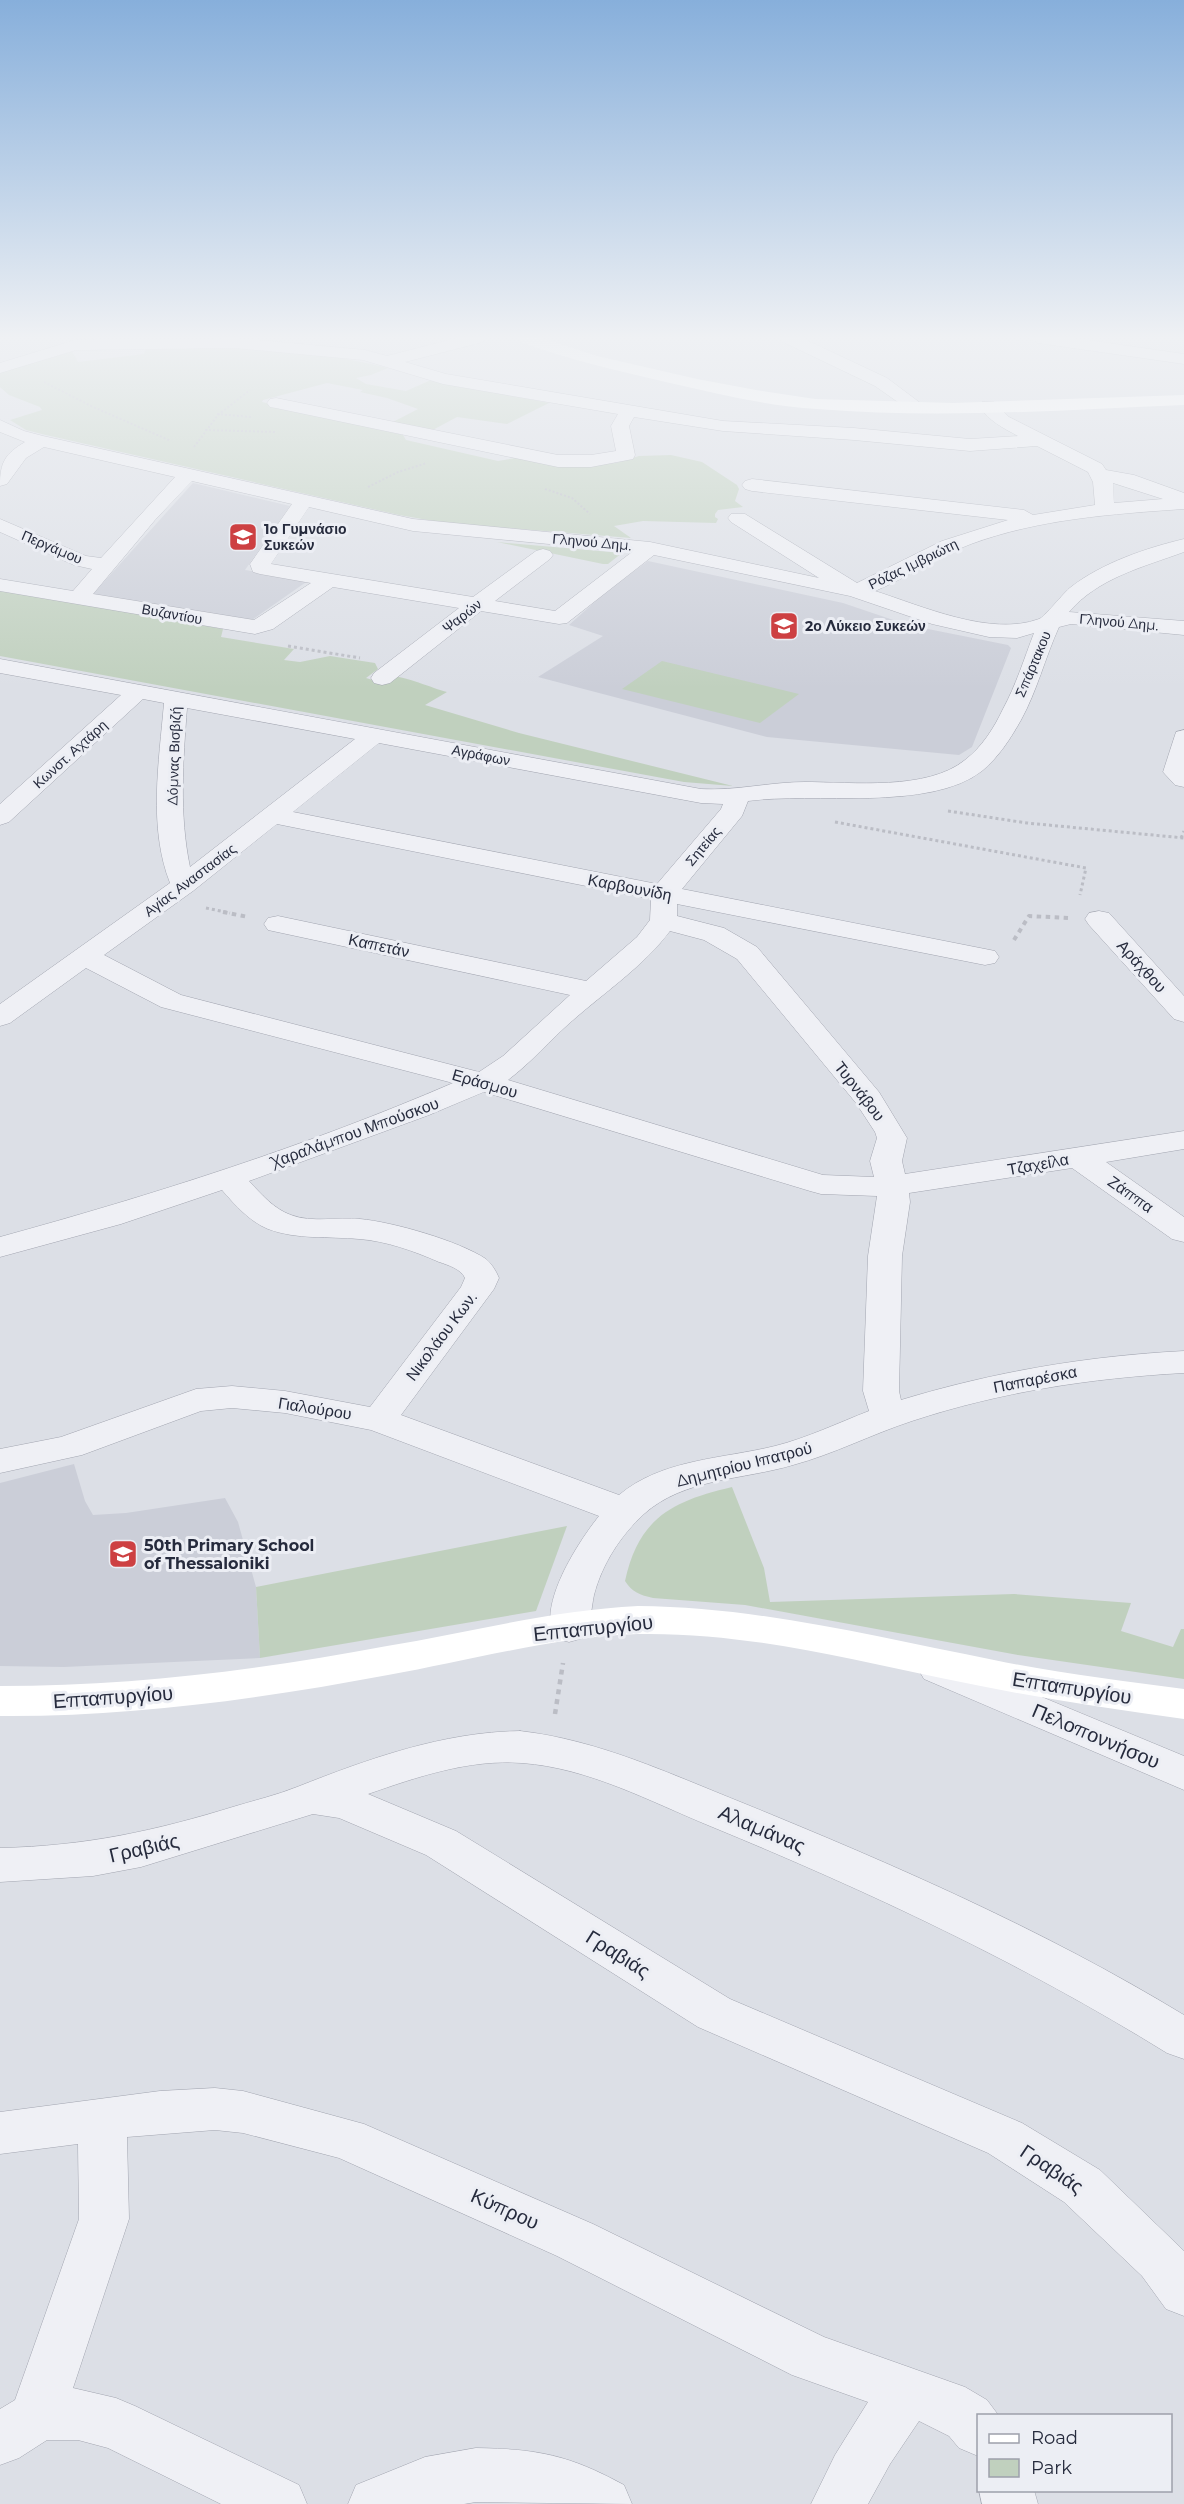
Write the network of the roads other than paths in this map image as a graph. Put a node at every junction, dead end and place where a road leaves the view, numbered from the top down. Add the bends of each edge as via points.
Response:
1 (18, 455) edge
2 (103, 455) edge
3 (527, 455) edge
4 (626, 455) edge
5 (1069, 455) edge
6 (188, 474) junction
7 (1100, 475) junction
8 (0, 480) edge
9 (752, 485) dead end
10 (304, 501) junction
11 (1184, 502) edge
12 (1105, 510) junction
13 (738, 518) dead end
14 (1040, 521) junction
15 (0, 525) edge
16 (466, 531) junction
17 (1184, 545) edge
18 (650, 548) junction
19 (543, 555) junction
20 (564, 560) dead end
21 (105, 565) junction
22 (596, 567) dead end
23 (617, 571) junction
24 (330, 579) junction
25 (0, 585) edge
26 (855, 591) junction
27 (78, 598) junction
28 (477, 604) junction
29 (1050, 622) junction
30 (1184, 628) edge
31 (0, 666) edge
32 (382, 678) dead end
33 (139, 691) junction
34 (176, 698) junction
35 (375, 735) junction
36 (1184, 737) edge
37 (963, 773) joint
38 (1181, 778) edge
39 (735, 797) junction
40 (275, 816) junction
41 (0, 817) edge
42 (175, 892) junction
43 (664, 907) junction
44 (1099, 919) road end
45 (278, 924) road end
46 (85, 957) junction
47 (986, 957) road end
48 (592, 991) junction
49 (1184, 1013) edge
50 (0, 1017) edge
51 (483, 1082) junction
52 (1184, 1140) edge
53 (1078, 1157) junction
54 (228, 1178) junction
55 (892, 1185) junction
56 (1184, 1232) edge
57 (1, 1243) edge
58 (1184, 1362) edge
59 (890, 1416) junction
60 (379, 1420) junction
61 (0, 1461) edge
62 (624, 1511) junction
63 (569, 1628) junction
64 (909, 1657) junction
65 (0, 1701) edge
66 (1184, 1704) edge
67 (1184, 1774) edge
68 (313, 1798) junction
69 (0, 1865) edge
70 (1184, 2038) edge
71 (102, 2121) junction
72 (0, 2133) edge
73 (1184, 2292) edge
74 (909, 2391) junction
75 (18, 2428) edge
76 (977, 2429) edge
77 (279, 2504) edge
78 (376, 2504) edge
79 (604, 2504) edge
80 (839, 2504) edge

1 - 8 street
2 - 6 street, Γληνού Δημ.
3 - 4 street via 573,462
5 - 7 street via 1089,464
6 - 10 street, Γληνού Δημ.
6 - 21 street
7 - 11 street via 1127,479
7 - 12 street
9 - 14 street via 971,509
10 - 16 street, Γληνού Δημ. via 413,525
10 - 24 street via 259,566
11 - 12 street, Ρόζας Ιμβριώτη
12 - 14 street, Ρόζας Ιμβριώτη
13 - 26 street
14 - 26 street, Ρόζας Ιμβριώτη via 959,541
15 - 21 street, Περγάμου via 81,561
16 - 18 street, Γληνού Δημ.
16 - 19 street via 481,542
17 - 29 street, Σπάρτακου via 1095,580 1066,602
18 - 23 street
18 - 26 street, Γληνού Δημ.
19 - 20 street
19 - 28 street, Ψαρών
21 - 27 street
22 - 23 street
23 - 28 street via 559,618
24 - 27 street, Βυζαντίου via 255,627
24 - 28 street
25 - 27 street, Βυζαντίου
26 - 29 street, Γληνού Δημ. via 940,619 989,630 1017,631
28 - 32 street, Ψαρών
29 - 30 street, Γληνού Δημ. via 1071,618
29 - 37 street, Σπάρτακου via 1028,680 1005,725 987,752
31 - 33 street, Αγράφων
33 - 34 street, Αγράφων
33 - 41 street, Κωνστ. Αχτάρη
34 - 35 street, Αγράφων
34 - 42 street, Δόμνας Βισβιζή via 170,783
35 - 39 street, Αγράφων via 675,791
35 - 40 street, Αγίας Αναστασίας
36 - 38 street via 1175,766
37 - 39 street, Αγράφων via 936,782 886,788 775,790
39 - 43 street, Σητείας via 732,811
40 - 42 street, Αγίας Αναστασίας
40 - 43 street, Καρβουνίδη
42 - 46 street, Αγίας Αναστασίας
43 - 47 street, Καρβουνίδη
43 - 48 street, Χαραλάμπου Μπούσκου via 634,956
43 - 55 street, Τυρνάβου via 692,927 740,948 868,1098 892,1138 886,1157
44 - 49 street, Αράχθου
45 - 48 street, Καπετάν
46 - 50 street, Αγίας Αναστασίας
46 - 51 street, Εράσμου via 171,1001
48 - 51 street, Χαραλάμπου Μπούσκου via 507,1067
51 - 54 street, Χαραλάμπου Μπούσκου
51 - 55 street, Εράσμου via 812,1181 851,1186
52 - 53 street, Τζαχείλα
53 - 55 street, Τζαχείλα
53 - 56 street, Ζάππα
54 - 57 street, Χαραλάμπου Μπούσκου via 110,1217
54 - 60 street, Νικολάου Κων. via 278,1221 301,1227 377,1232 442,1252 480,1271 482,1278 477,1289
55 - 59 street, Τυρνάβου via 894,1202 883,1281 880,1391
58 - 59 street, Παπαρέσκα via 1083,1370 1029,1379
59 - 62 street, Δημητρίου Ιπατρού via 808,1449 679,1479 649,1491
60 - 61 street, Γιαλούρου via 285,1402 205,1398 69,1447
60 - 62 street, Γιαλούρου
62 - 63 street, Δημητρίου Ιπατρού via 583,1572
63 - 64 street, Επταπυργίου via 635,1620 721,1623 799,1634
63 - 65 street, Επταπυργίου via 365,1665 184,1692
64 - 66 street, Επταπυργίου via 1056,1686
64 - 67 street, Πελοποννήσου
68 - 69 street, Γραβιάς via 141,1850 83,1860
68 - 70 street, Αλαμάνας via 465,1751 512,1748 549,1751 585,1760 648,1782 951,1913 1046,1960
68 - 73 street, Γραβιάς via 351,1806 441,1843 714,2013 1005,2138 1082,2186 1160,2260
71 - 72 street, Κύπρου
71 - 74 street, Κύπρου via 215,2109 243,2112 347,2139 575,2240 811,2357
71 - 75 street via 104,2219
74 - 76 street, Κύπρου via 957,2410
74 - 80 street via 880,2428
75 - 77 street via 54,2413 78,2414 116,2424
78 - 79 street via 425,2484 476,2475 524,2476 573,2487

